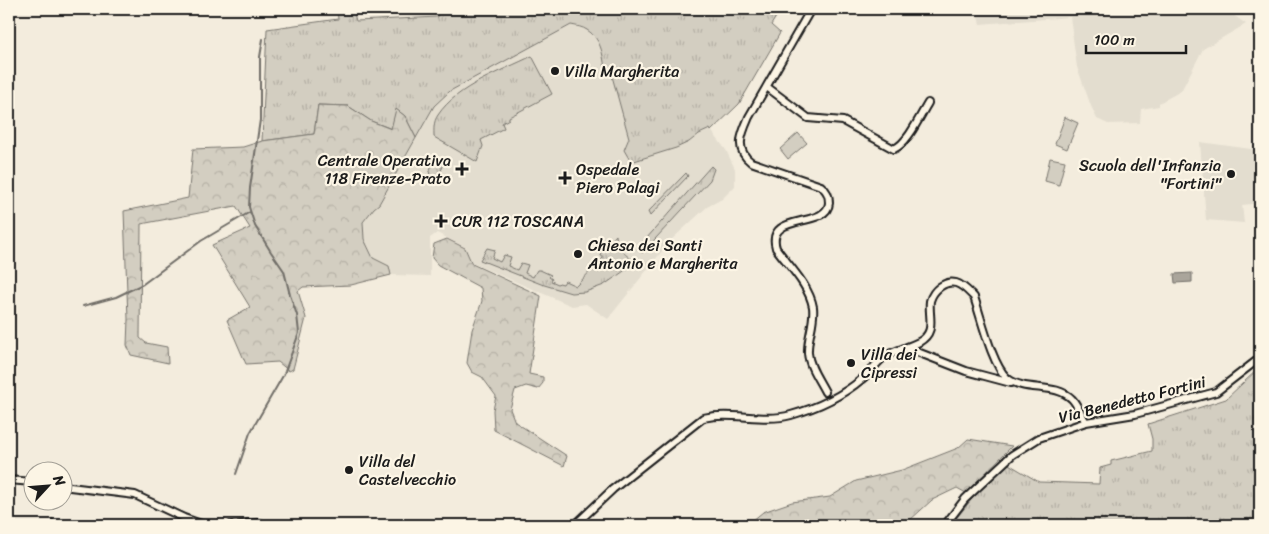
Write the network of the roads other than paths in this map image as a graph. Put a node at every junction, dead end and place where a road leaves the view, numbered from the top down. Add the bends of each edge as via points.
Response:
1 (811, 9) edge
2 (768, 87) junction
3 (928, 103) dead end
4 (907, 348) junction
5 (1260, 358) edge
6 (1017, 385) junction
7 (824, 392) dead end
8 (1086, 422) junction
9 (9, 480) edge
10 (22, 481) edge
11 (72, 487) edge
12 (204, 525) edge
13 (231, 525) edge
14 (268, 525) edge
15 (575, 525) edge
16 (945, 525) edge

1 - 2 street
2 - 3 street via 808,118 843,121 894,149 905,141
2 - 7 street via 742,133 743,153 757,165 821,186 828,195 828,207 824,213 784,226 774,242 811,301 813,316 808,355
4 - 6 street via 966,372
4 - 6 street via 921,341 929,332 932,323 930,301 935,292 944,284 955,283 974,297 997,365
4 - 15 street via 884,357 842,394 791,415 774,419 716,415 703,418 612,489
5 - 8 street, Via Benedetto Fortini via 1216,392 1135,414
6 - 8 street via 1063,393 1072,399
8 - 16 street, Via Benedetto Fortini via 1038,438 1012,455 965,499
9 - 10 street
11 - 12 street via 135,495
13 - 14 street

